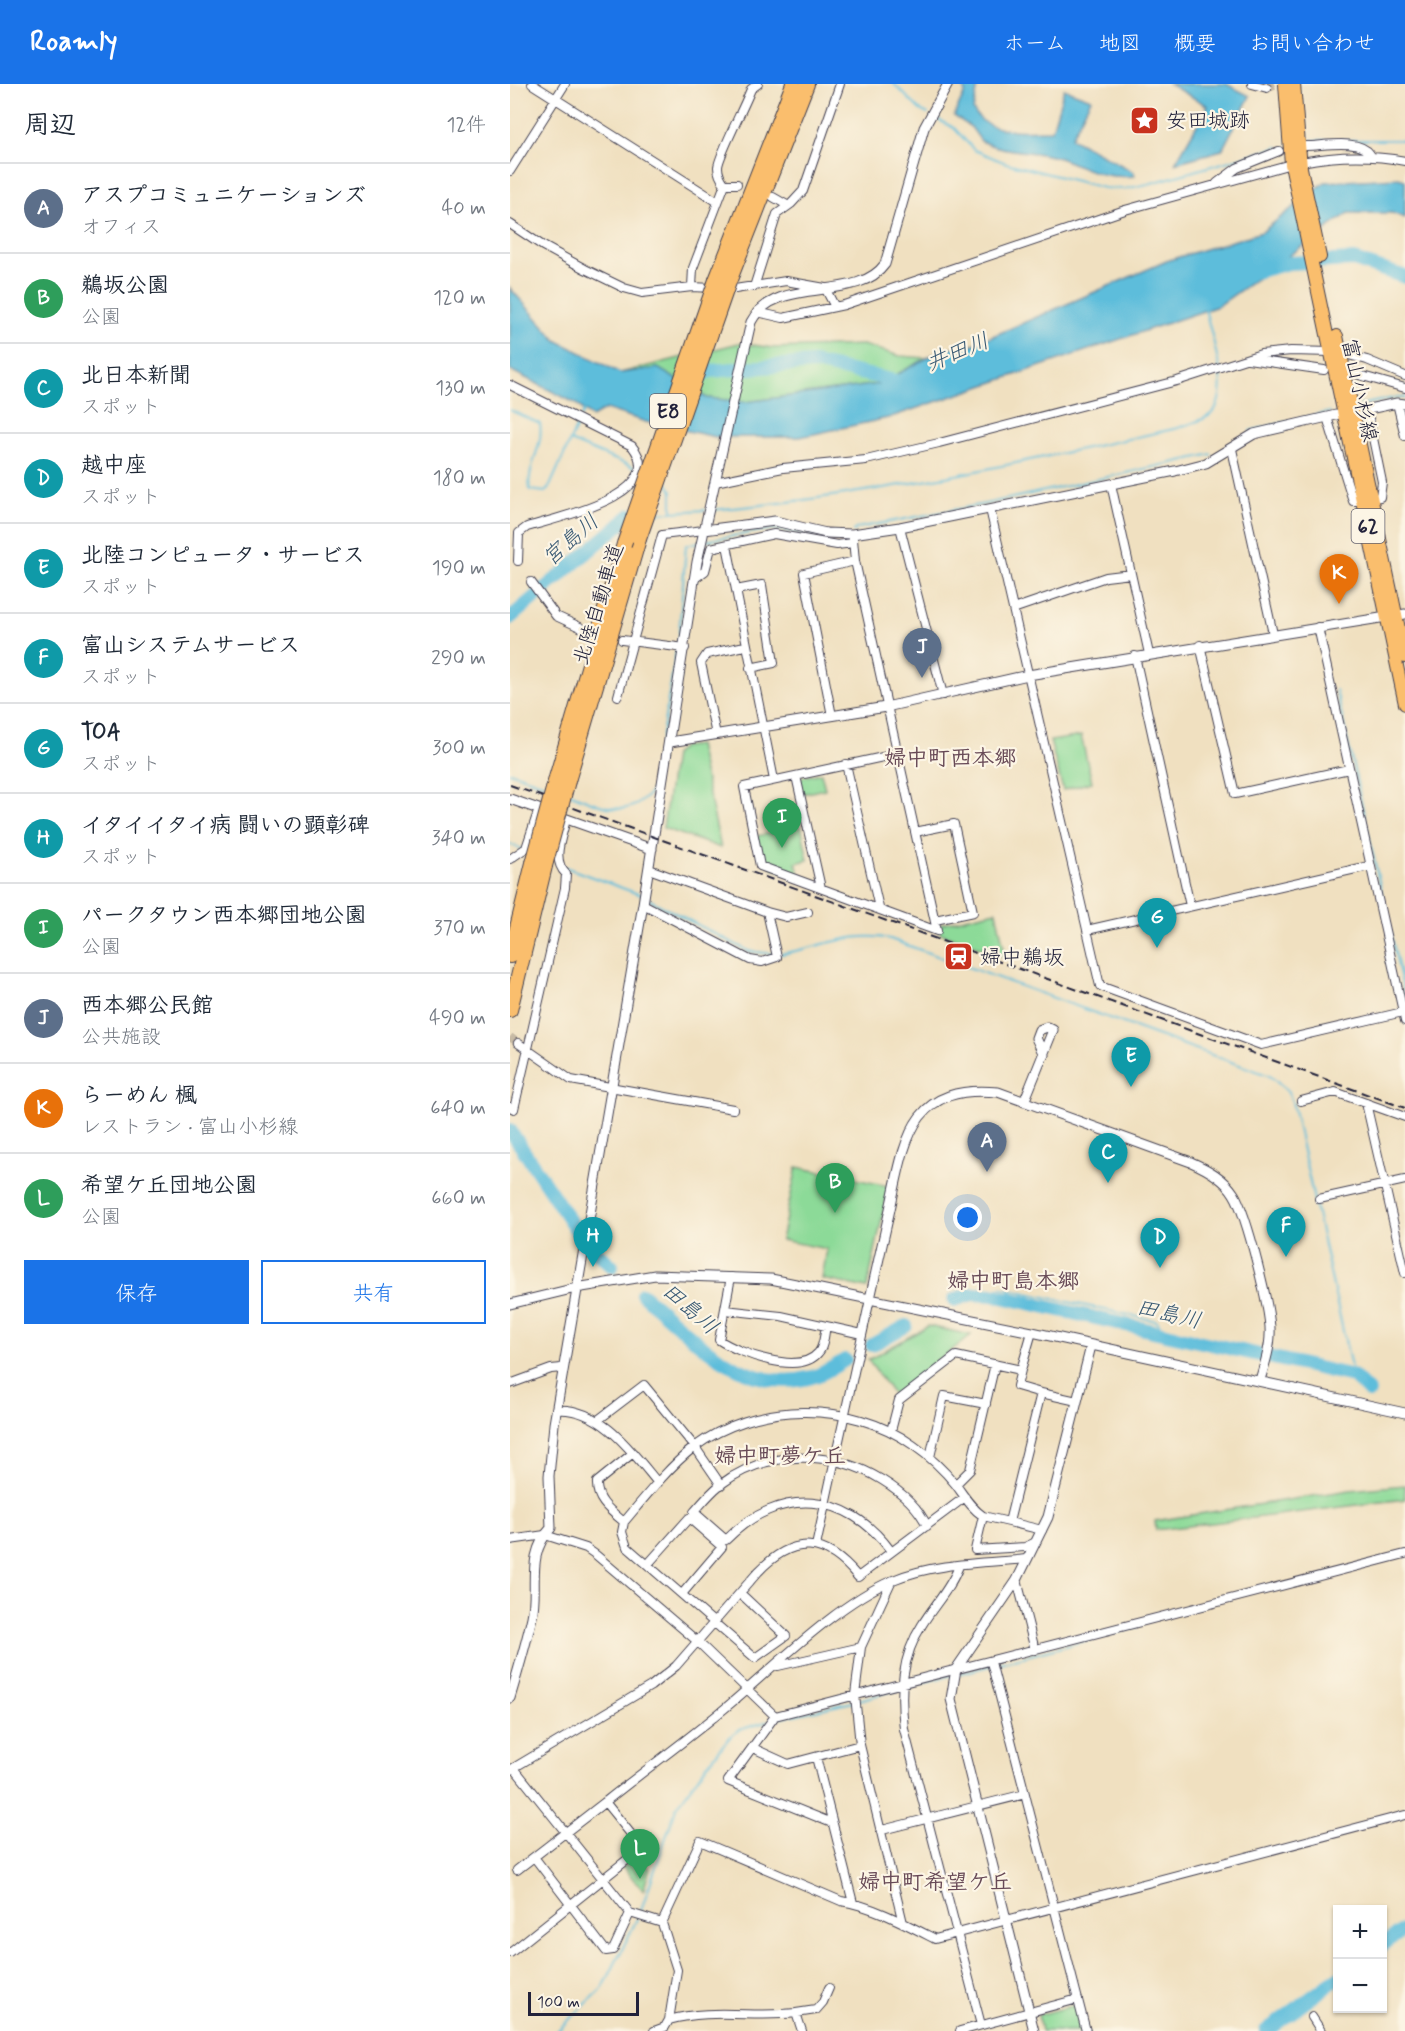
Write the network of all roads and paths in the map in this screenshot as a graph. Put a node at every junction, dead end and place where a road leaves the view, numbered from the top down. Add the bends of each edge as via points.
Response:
1 (532, 84) edge
2 (565, 84) edge
3 (758, 84) edge
4 (793, 84) edge
5 (807, 84) edge
6 (840, 84) edge
7 (948, 84) edge
8 (1252, 84) edge
9 (1285, 84) edge
10 (1294, 84) edge
11 (1267, 88) dead end
12 (555, 99) junction
13 (1306, 146) dead end
14 (1279, 151) dead end
15 (1370, 154) junction
16 (1405, 161) edge
17 (1296, 166) junction
18 (510, 171) edge
19 (725, 184) junction
20 (737, 184) dead end
21 (1213, 186) junction
22 (773, 197) dead end
23 (718, 202) junction
24 (786, 205) junction
25 (510, 224) edge
26 (722, 281) junction
27 (692, 287) junction
28 (754, 287) junction
29 (825, 288) junction
30 (835, 307) junction
31 (757, 312) junction
32 (1336, 351) junction
33 (1247, 359) junction
34 (1324, 370) dead end
35 (1352, 373) dead end
36 (1405, 376) edge
37 (510, 385) edge
38 (1405, 388) edge
39 (1401, 404) edge
40 (1366, 409) joint
41 (1332, 416) joint
42 (1405, 436) edge
43 (1232, 449) junction
44 (716, 478) junction
45 (1110, 484) junction
46 (1367, 500) junction
47 (990, 509) junction
48 (900, 527) junction
49 (704, 530) junction
50 (853, 538) junction
51 (727, 545) junction
52 (518, 561) dead end
53 (855, 561) junction
54 (1131, 574) junction
55 (694, 579) junction
56 (531, 582) dead end
57 (736, 590) junction
58 (1013, 609) junction
59 (1396, 615) edge
60 (1318, 627) junction
61 (582, 628) dead end
62 (1272, 634) junction
63 (622, 640) dead end
64 (634, 640) junction
65 (1200, 645) junction
66 (745, 646) junction
67 (685, 648) junction
68 (1149, 654) junction
69 (1135, 656) junction
70 (1405, 657) edge
71 (750, 668) junction
72 (1028, 675) junction
73 (943, 695) junction
74 (618, 696) dead end
75 (1405, 704) edge
76 (886, 707) junction
77 (832, 716) junction
78 (764, 727) junction
79 (716, 735) junction
80 (670, 742) junction
81 (897, 754) junction
82 (846, 764) junction
83 (1349, 769) junction
84 (796, 776) junction
85 (562, 779) junction
86 (774, 780) junction
87 (510, 799) edge
88 (539, 809) junction
89 (566, 819) junction
90 (915, 832) junction
91 (652, 849) junction
92 (510, 859) edge
93 (539, 864) junction
94 (1369, 866) junction
95 (649, 869) junction
96 (821, 888) junction
97 (644, 904) junction
98 (1190, 906) junction
99 (879, 908) junction
100 (767, 912) junction
101 (808, 912) dead end
102 (935, 921) junction
103 (1087, 930) junction
104 (510, 956) edge
105 (510, 1010) edge
106 (1403, 1012) junction
107 (1405, 1021) edge
108 (518, 1043) tunnel mouth
109 (528, 1052) junction
110 (1044, 1055) dead end
111 (612, 1088) junction
112 (1300, 1101) dead end
113 (1024, 1102) junction
114 (1366, 1103) junction
115 (510, 1107) edge
116 (733, 1109) dead end
117 (1405, 1117) edge
118 (1405, 1180) edge
119 (1384, 1184) junction
120 (1319, 1199) dead end
121 (1405, 1273) edge
122 (731, 1276) junction
123 (576, 1288) junction
124 (870, 1299) junction
125 (510, 1304) edge
126 (724, 1310) junction
127 (826, 1326) junction
128 (1032, 1332) junction
129 (862, 1334) junction
130 (1091, 1346) junction
131 (995, 1364) junction
132 (562, 1368) junction
133 (1021, 1370) junction
134 (1260, 1380) junction
135 (510, 1384) edge
136 (1041, 1392) junction
137 (1077, 1401) junction
138 (986, 1404) junction
139 (556, 1410) junction
140 (1405, 1413) edge
141 (845, 1417) junction
142 (598, 1420) junction
143 (891, 1431) junction
144 (695, 1447) junction
145 (633, 1453) junction
146 (930, 1457) junction
147 (836, 1461) junction
148 (658, 1483) junction
149 (956, 1484) junction
150 (721, 1485) junction
151 (965, 1497) junction
152 (826, 1504) junction
153 (983, 1516) junction
154 (624, 1522) junction
155 (1009, 1522) junction
156 (927, 1526) junction
157 (1042, 1530) junction
158 (545, 1535) junction
159 (510, 1540) edge
160 (1036, 1542) junction
161 (816, 1546) junction
162 (975, 1550) junction
163 (891, 1551) junction
164 (1405, 1554) edge
165 (1027, 1558) junction
166 (648, 1564) junction
167 (977, 1564) junction
168 (959, 1566) junction
169 (892, 1580) junction
170 (1017, 1580) junction
171 (740, 1593) junction
172 (682, 1594) junction
173 (715, 1622) junction
174 (697, 1641) junction
175 (861, 1647) junction
176 (1035, 1650) junction
177 (991, 1662) junction
178 (774, 1667) junction
179 (956, 1670) junction
180 (901, 1684) junction
181 (748, 1688) junction
182 (855, 1695) junction
183 (510, 1698) edge
184 (775, 1716) junction
185 (860, 1745) junction
186 (753, 1748) junction
187 (816, 1757) junction
188 (512, 1769) edge
189 (1025, 1794) junction
190 (604, 1802) junction
191 (976, 1806) junction
192 (1405, 1815) edge
193 (928, 1819) junction
194 (832, 1823) junction
195 (882, 1830) junction
196 (567, 1831) junction
197 (534, 1857) junction
198 (517, 1870) dead end
199 (603, 1878) junction
200 (853, 1903) junction
201 (571, 1907) junction
202 (1054, 1909) junction
203 (630, 1913) junction
204 (1006, 1921) junction
205 (662, 1923) junction
206 (903, 1923) junction
207 (956, 1935) junction
208 (510, 1953) edge
209 (829, 1988) dead end
210 (1078, 1999) junction
211 (796, 2013) junction
212 (1030, 2013) junction
213 (1312, 2017) dead end
214 (981, 2025) junction
215 (667, 2026) edge
216 (654, 2031) edge
217 (802, 2031) edge
218 (960, 2031) edge
219 (1034, 2031) edge
220 (1086, 2031) edge
221 (1321, 2031) edge

1 - 12 street
2 - 12 street
3 - 19 street via 751,89 721,155 719,177
4 - 26 highway, 北陸自動車道 / E8
5 - 26 highway, 北陸自動車道 / E8
6 - 24 street via 803,191
7 - 29 street via 924,128 885,264 869,278
8 - 11 street
9 - 17 main road, 富山小杉線 / 62
10 - 17 main road, 富山小杉線 / 62
12 - 18 street
12 - 23 street
13 - 15 street via 1356,145
14 - 21 street via 1237,168
15 - 16 street
15 - 17 street via 1327,157
17 - 21 street
17 - 32 main road, 富山小杉線 / 62
19 - 20 street
19 - 23 street
21 - 30 street via 1125,210
22 - 24 street
23 - 27 street via 693,268
24 - 28 street via 777,214
25 - 27 street via 543,246 624,288 642,293
26 - 85 highway, 北陸自動車道 / E8, bridge
26 - 85 highway, 北陸自動車道 / E8, bridge via 624,544
27 - 28 street
28 - 29 street via 786,281
29 - 30 street
29 - 31 street via 777,299
30 - 31 street via 783,318
31 - 44 street via 751,322
32 - 33 street via 1291,351
32 - 36 street
32 - 46 main road, 富山小杉線 / 62
33 - 34 street
33 - 44 street via 1177,381 867,460
35 - 38 street
37 - 52 street via 632,446 640,456 641,467 636,480 608,501 519,533
39 - 40 street
39 - 42 street
40 - 46 street via 1382,482 1380,497
41 - 43 street via 1254,434
41 - 46 street via 1347,488 1353,501
43 - 45 street via 1206,463
43 - 62 street
44 - 49 street
45 - 47 street
45 - 54 street
46 - 59 main road, 富山小杉線 / 62
47 - 48 street
47 - 58 street
48 - 50 street
48 - 73 street
49 - 50 street via 775,521
49 - 55 street
49 - 64 street via 662,535
50 - 51 street via 837,545 774,534
50 - 53 street
51 - 55 street via 711,548 705,572
51 - 57 street
53 - 76 street
53 - 77 street via 804,573
54 - 58 street via 1106,577
54 - 68 street
55 - 67 street
56 - 61 street via 556,616
57 - 66 street
57 - 71 street via 762,585 767,606 774,663
58 - 72 street
59 - 60 street
59 - 70 main road, 富山小杉線 / 62
59 - 75 main road, 富山小杉線 / 62
60 - 62 street
60 - 83 street
62 - 65 street
63 - 64 street
64 - 67 street
64 - 74 street
65 - 68 street
65 - 83 street via 1234,794
66 - 71 street
66 - 79 street via 707,654 701,663
67 - 80 street
68 - 69 street
69 - 72 street
69 - 98 street
71 - 78 street
72 - 73 street
72 - 103 street
73 - 76 street
76 - 77 street
76 - 81 street
77 - 78 street
78 - 79 street
78 - 86 street
79 - 80 street
80 - 91 street
81 - 82 street
81 - 90 street
82 - 84 street
82 - 99 street
83 - 94 street
84 - 86 street
84 - 96 street
85 - 93 highway, 北陸自動車道 / E8, bridge
86 - 96 street via 744,787 760,866
87 - 88 street
88 - 89 street
88 - 92 street via 526,848
89 - 91 street
89 - 109 street via 557,857 566,874 565,888
90 - 102 street
90 - 102 street via 954,824 973,912
91 - 95 street
93 - 104 highway, 北陸自動車道 / E8
93 - 105 highway, 北陸自動車道 / E8
94 - 98 street
94 - 106 street
95 - 97 street
95 - 100 street
96 - 99 street
97 - 100 street via 750,960 762,962 777,957
97 - 111 street
98 - 103 street
99 - 102 street via 937,931
100 - 101 street via 786,917
103 - 106 street via 1100,986 1261,1045
106 - 107 street
108 - 109 street
109 - 111 street via 571,1080
109 - 115 street via 514,1109
110 - 113 street
111 - 116 street
111 - 123 street
112 - 114 street via 1335,1092
113 - 124 street via 998,1092 956,1093 932,1105 918,1119 904,1143
113 - 134 street via 1208,1169 1234,1192 1244,1212 1269,1320 1268,1348
114 - 117 street
114 - 119 street
118 - 119 street
119 - 120 street
119 - 121 street
122 - 123 street via 654,1275
122 - 124 street via 771,1279
122 - 126 street
123 - 125 street
123 - 132 street
124 - 128 street
124 - 129 street
126 - 127 street
126 - 127 street via 719,1340 774,1362 817,1356
127 - 129 street
128 - 130 street
128 - 133 street
129 - 141 street
130 - 134 street
130 - 137 street
131 - 133 street
131 - 138 street
131 - 143 street via 956,1356 899,1400
132 - 135 street
132 - 139 street
133 - 136 street via 1017,1386
134 - 140 street
136 - 137 street
136 - 155 street
137 - 157 street
138 - 146 street via 944,1396
138 - 149 street via 970,1470
139 - 142 street
139 - 158 street via 549,1476 551,1528
141 - 143 street
141 - 144 street via 808,1412 776,1414 733,1426
141 - 147 street
142 - 144 street via 644,1385
142 - 145 street
143 - 146 street
144 - 148 street
144 - 150 street
145 - 148 street
145 - 154 street via 597,1482 596,1490 605,1506
146 - 149 street
147 - 150 street via 776,1461
147 - 152 street
147 - 156 street via 871,1473 888,1484 915,1507
148 - 154 street
149 - 151 street
150 - 152 street via 694,1512 726,1540 748,1521 778,1506
151 - 153 street
151 - 156 street
152 - 161 street
152 - 163 street via 860,1518
153 - 155 street
153 - 162 street
154 - 166 street via 622,1532 627,1547
155 - 157 street
156 - 163 street
157 - 160 street
158 - 159 street
158 - 174 street via 586,1548
158 - 183 street via 533,1562 533,1614
160 - 162 street via 1025,1547
160 - 165 street
161 - 163 street via 837,1555 858,1577
161 - 171 street via 787,1548 771,1558
162 - 167 street
164 - 176 street
165 - 167 street
165 - 170 street
166 - 172 street
166 - 172 street via 689,1518 722,1547
167 - 168 street
168 - 169 street
168 - 180 street via 920,1627
169 - 175 street
169 - 178 street via 826,1623
170 - 176 street
170 - 179 street
171 - 173 street
171 - 173 street via 786,1636 755,1658
172 - 173 street
173 - 174 street
174 - 181 street
174 - 188 street via 676,1666 651,1686
175 - 178 street
175 - 182 street
176 - 177 street
177 - 179 street
177 - 189 street
178 - 181 street
179 - 180 street
179 - 191 street via 951,1699
180 - 182 street
180 - 193 street via 904,1729
181 - 184 street
181 - 190 street
182 - 184 street
182 - 185 street
184 - 186 street
185 - 187 street
185 - 195 street
186 - 187 street via 788,1764
186 - 194 street via 729,1781
187 - 194 street
188 - 196 street
189 - 191 street
189 - 202 street
190 - 196 street
190 - 199 street via 639,1844 638,1851
191 - 193 street
191 - 204 street
192 - 202 street via 1060,1904
193 - 195 street
193 - 207 street
194 - 200 street
195 - 206 street
196 - 197 street
196 - 199 street
197 - 198 street
197 - 201 street
199 - 201 street via 572,1902
199 - 203 street
200 - 205 street via 700,1841
200 - 206 street
201 - 203 street via 606,1951 613,1950
201 - 208 street
202 - 204 street
202 - 210 street
203 - 205 street
204 - 207 street
204 - 212 street
205 - 215 street via 677,1970
206 - 207 street via 935,1939
207 - 214 street
209 - 211 street via 816,2010
210 - 212 street
210 - 220 street
211 - 215 street via 707,2013
211 - 217 street
212 - 214 street
212 - 219 street
213 - 221 street
214 - 218 street
215 - 216 street

